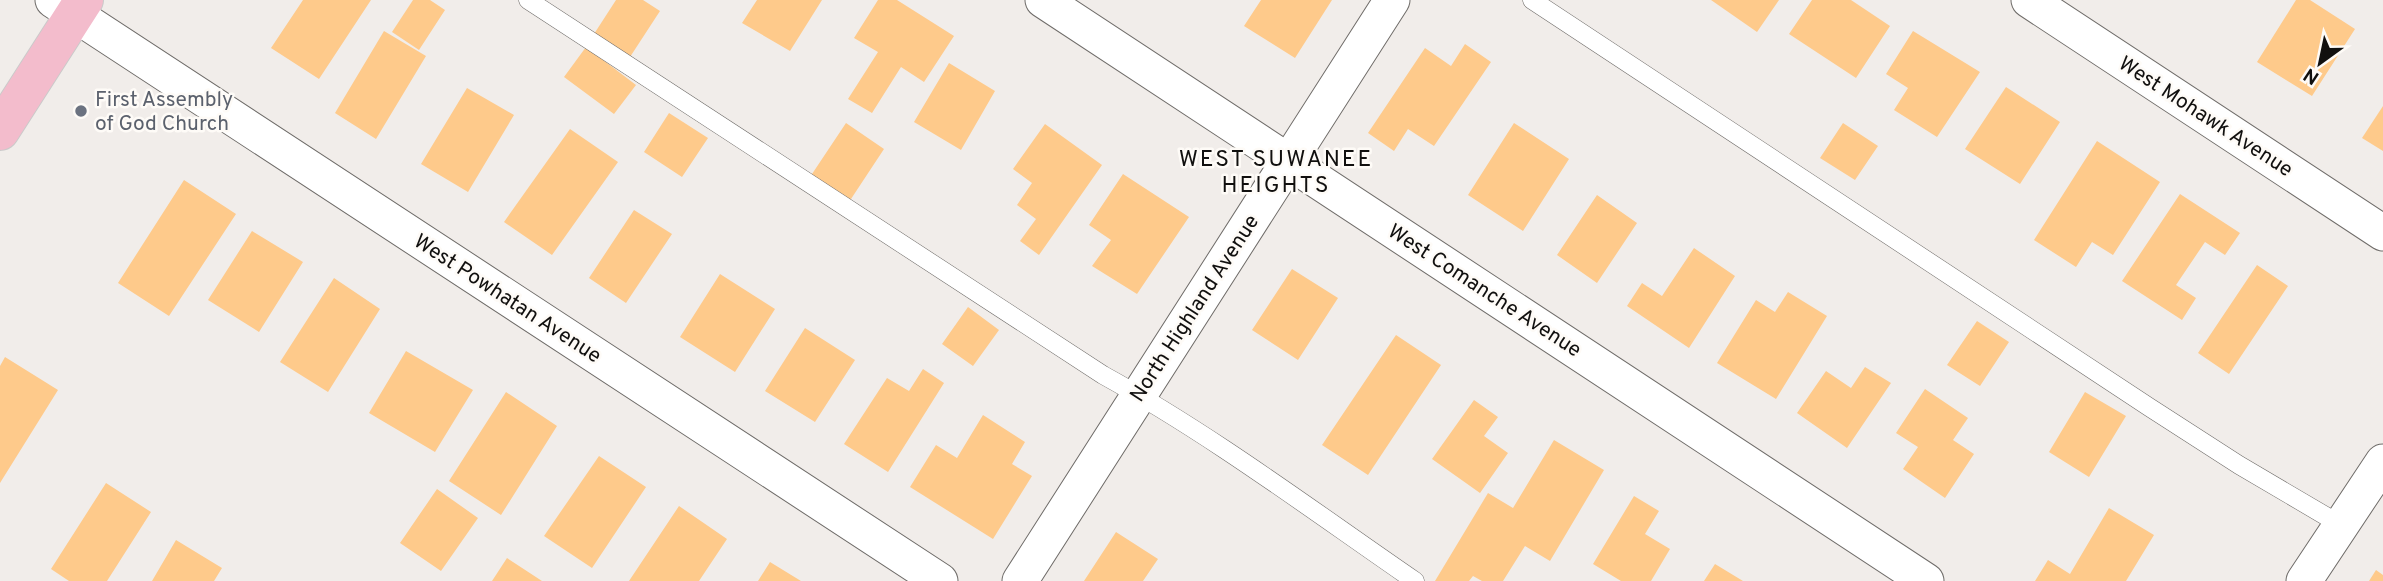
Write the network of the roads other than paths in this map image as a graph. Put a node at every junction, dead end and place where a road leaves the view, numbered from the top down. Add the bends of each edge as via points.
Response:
1 (528, 0) edge
2 (1043, 0) edge
3 (1392, 0) edge
4 (1532, 0) edge
5 (2029, 0) edge
6 (70, 5) edge
7 (0, 131) edge
8 (1288, 160) junction
9 (2383, 233) edge
10 (1138, 395) junction
11 (2383, 462) edge
12 (2341, 525) junction
13 (940, 581) edge
14 (1020, 581) edge
15 (1415, 581) edge
16 (1926, 581) edge
17 (2304, 581) edge

1 - 10 lane
2 - 8 street, West Comanche Avenue
3 - 8 street, North Highland Avenue
4 - 12 lane via 2138,400
5 - 9 street, West Mohawk Avenue
6 - 7 main road
6 - 13 street, West Powhatan Avenue
8 - 10 street, North Highland Avenue
8 - 16 street, West Comanche Avenue
10 - 14 street, North Highland Avenue
10 - 15 lane
11 - 12 street
12 - 17 street

